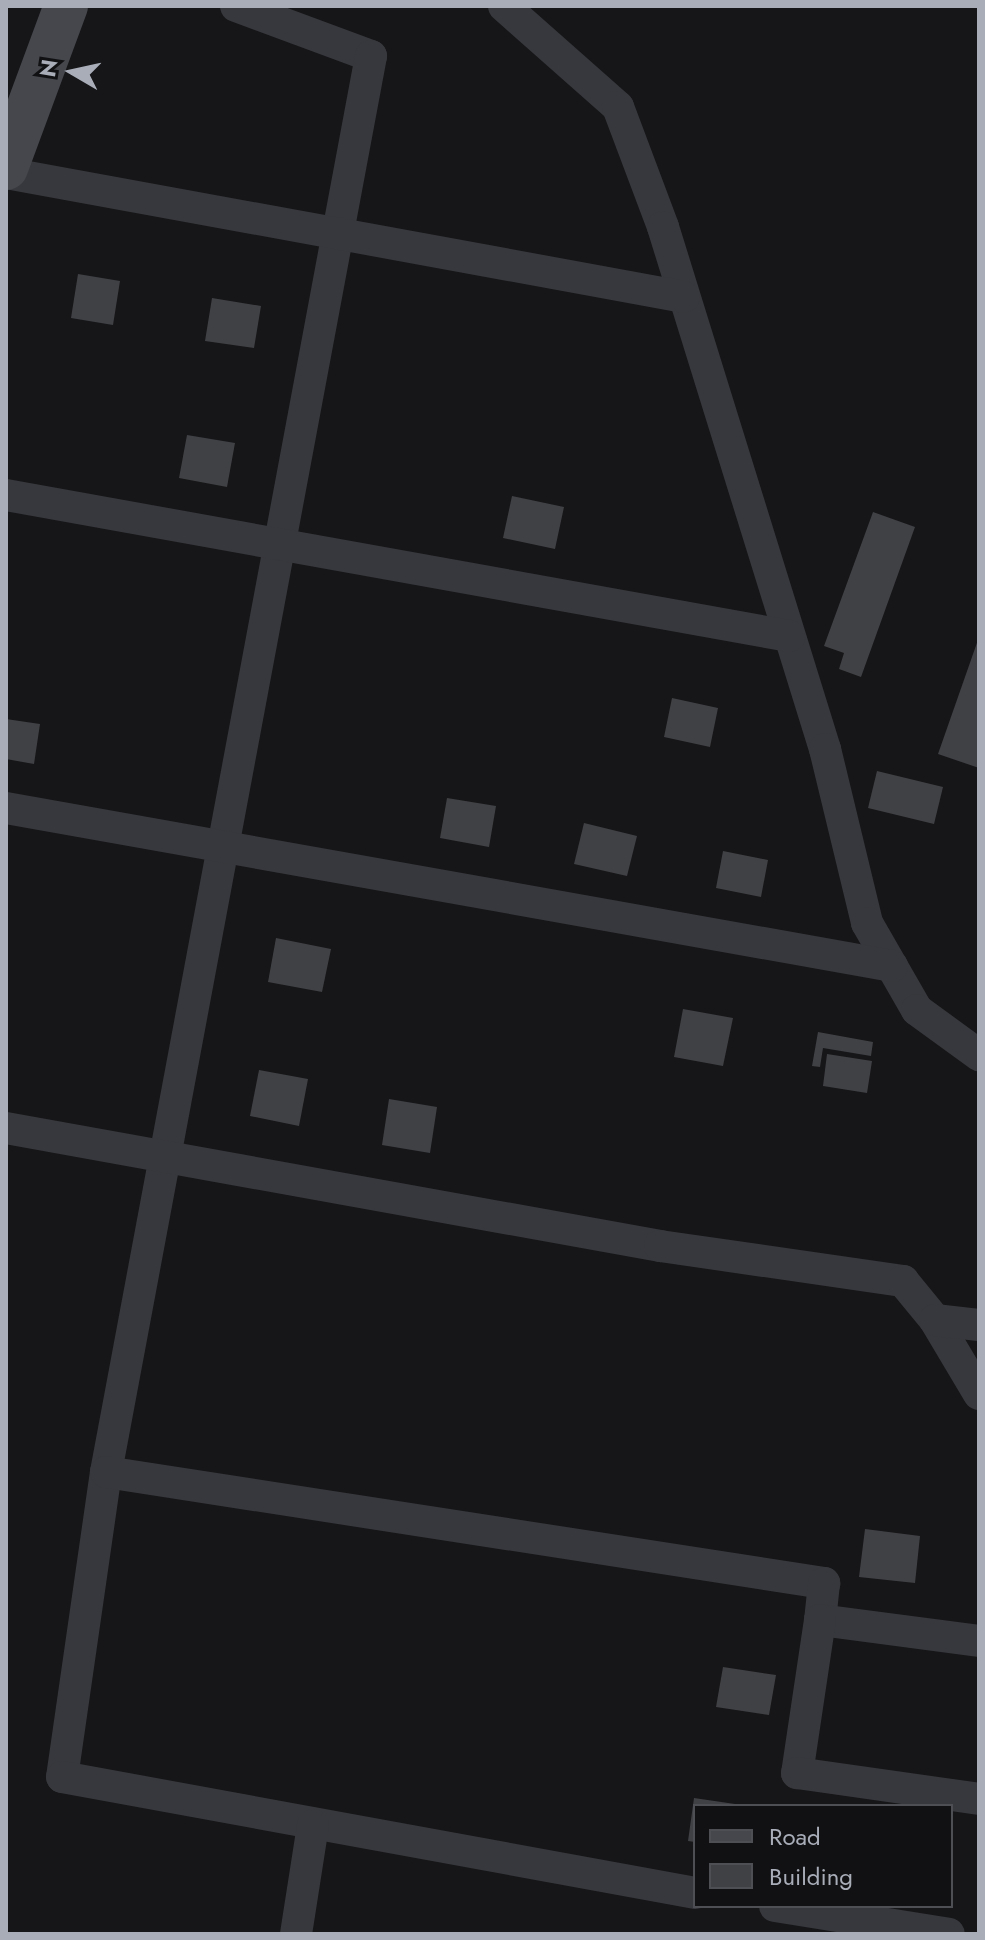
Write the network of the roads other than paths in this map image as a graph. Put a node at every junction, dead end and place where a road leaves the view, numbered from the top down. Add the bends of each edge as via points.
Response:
1 (66, 6) edge
2 (236, 6) edge
3 (504, 6) edge
4 (6, 170) edge
5 (338, 234) junction
6 (684, 297) junction
7 (6, 495) edge
8 (281, 544) junction
9 (789, 636) junction
10 (6, 808) edge
11 (224, 847) junction
12 (892, 966) junction
13 (979, 1055) edge
14 (6, 1128) edge
15 (166, 1157) junction
16 (935, 1320) junction
17 (979, 1325) edge
18 (979, 1394) edge
19 (106, 1472) junction
20 (820, 1620) junction
21 (979, 1641) edge
22 (979, 1799) edge
23 (313, 1825) junction
24 (693, 1893) edge
25 (787, 1908) edge
26 (296, 1934) edge
27 (949, 1934) edge

1 - 4 street
2 - 5 street via 371,56
3 - 6 street via 618,107
4 - 5 street
5 - 6 street
5 - 8 street
6 - 9 street
7 - 8 street
8 - 9 street
8 - 11 street
9 - 12 street via 825,749 867,923
10 - 11 street
11 - 12 street
11 - 15 street
12 - 13 street via 917,1010
14 - 15 street
15 - 16 street via 660,1246 875,1275 903,1281
15 - 19 street
16 - 17 street
16 - 18 street
19 - 20 street via 824,1583
19 - 23 street via 62,1777
20 - 21 street
20 - 22 street via 797,1773
23 - 24 street
23 - 26 street
25 - 27 street

